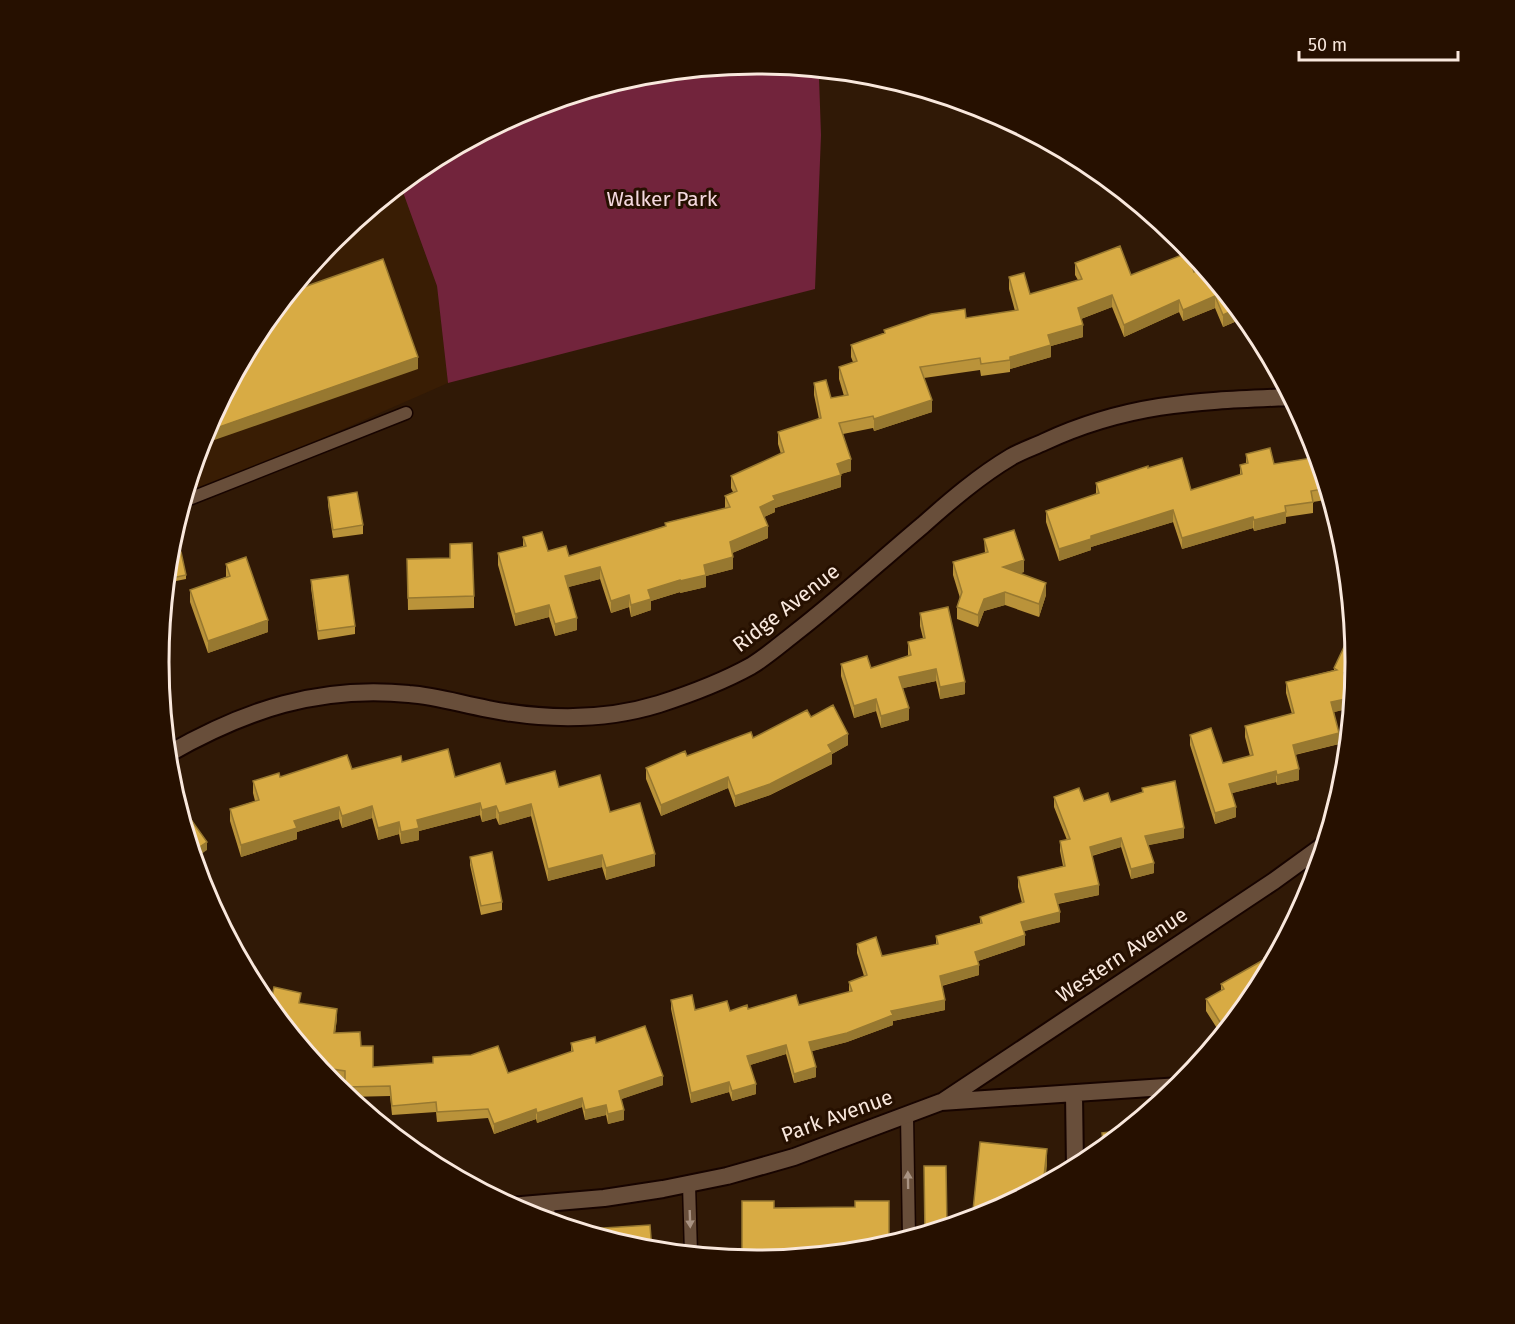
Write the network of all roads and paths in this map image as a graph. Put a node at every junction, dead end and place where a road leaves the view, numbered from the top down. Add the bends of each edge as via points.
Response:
1 (1283, 397) edge
2 (406, 413) dead end
3 (193, 498) edge
4 (176, 750) edge
5 (1315, 851) edge
6 (1164, 1087) edge
7 (1074, 1094) junction
8 (941, 1102) junction
9 (907, 1115) junction
10 (1075, 1157) edge
11 (689, 1184) junction
12 (548, 1204) junction
13 (530, 1205) edge
14 (548, 1212) edge
15 (909, 1230) edge
16 (691, 1246) edge

1 - 4 street, Ridge Avenue via 1195,401 1130,411 1069,430 1012,457 967,488 818,615 752,665 657,704 623,712 559,717 530,716 409,694 326,695 239,717
2 - 3 lane
5 - 8 street, Western Avenue
6 - 7 street, Park Avenue
7 - 8 street, Park Avenue
7 - 10 street
8 - 9 street, Park Avenue
9 - 11 street, Park Avenue via 794,1157
15 -> 9 lane
11 - 12 street, Park Avenue
11 -> 16 lane
12 - 13 street, Park Avenue
12 - 14 lane

